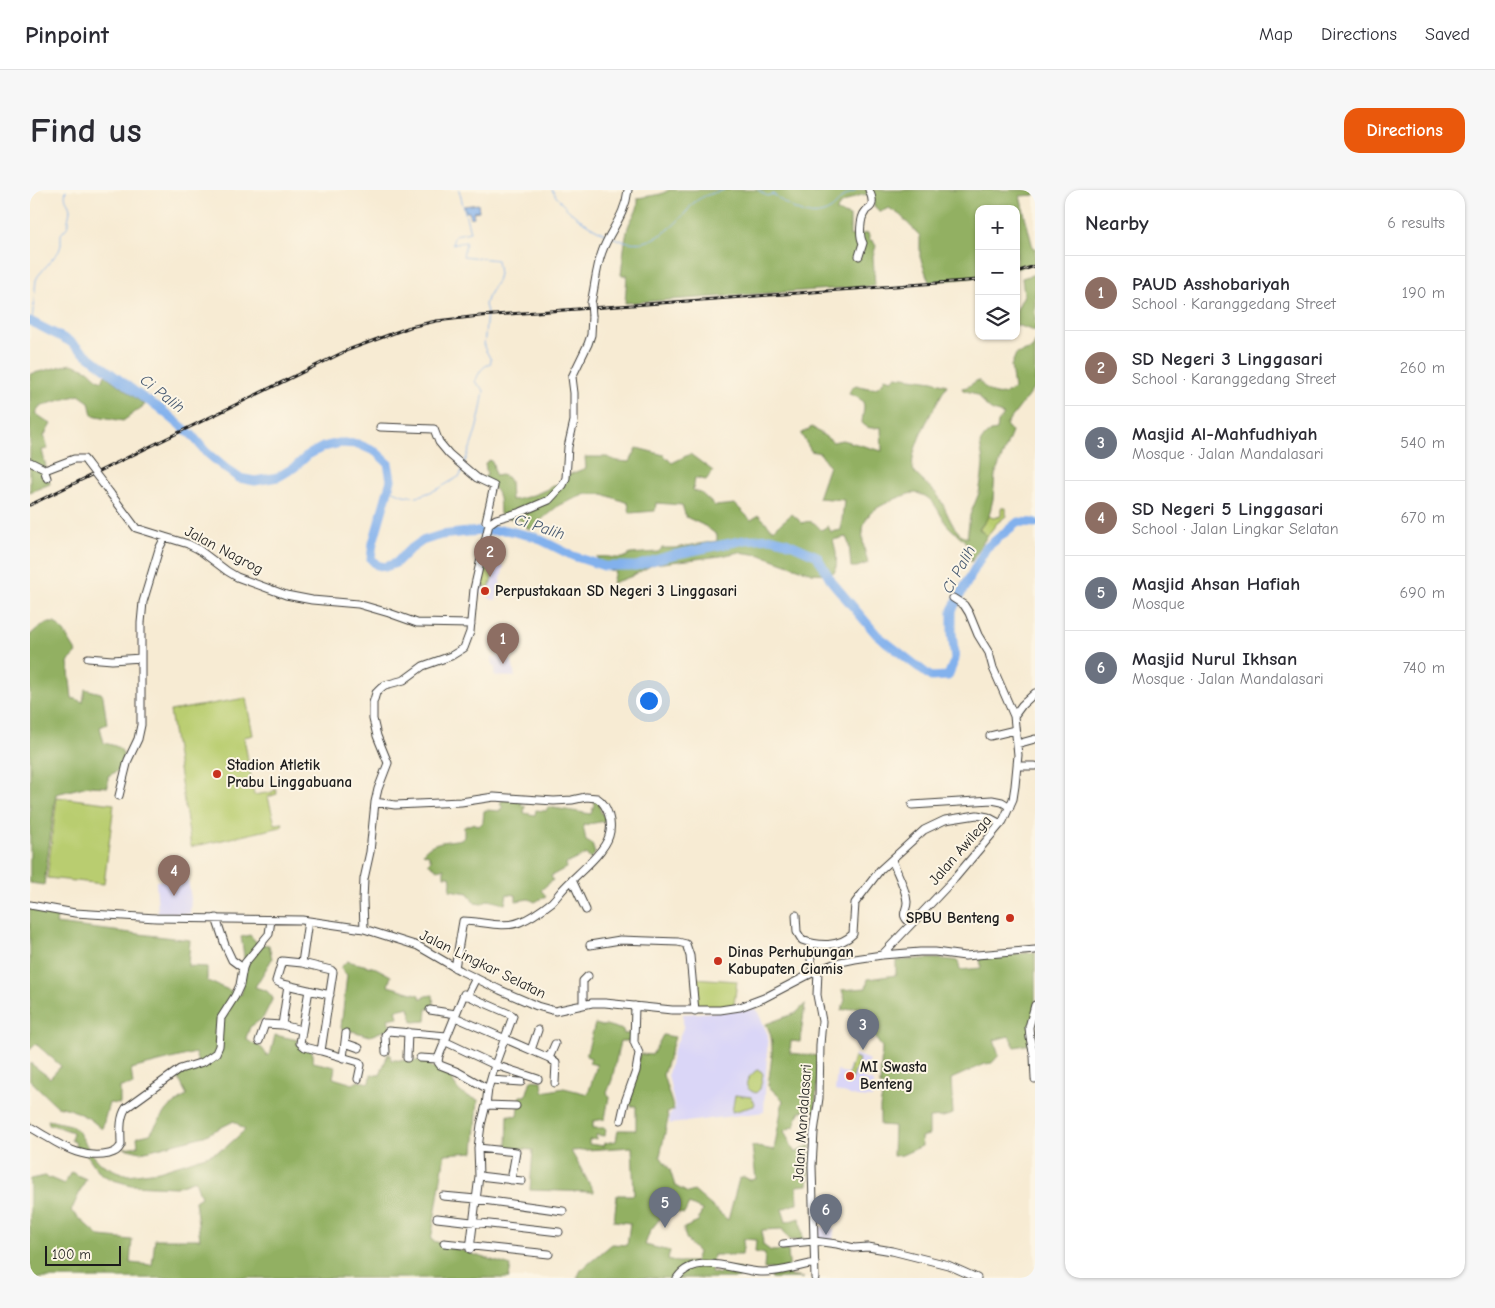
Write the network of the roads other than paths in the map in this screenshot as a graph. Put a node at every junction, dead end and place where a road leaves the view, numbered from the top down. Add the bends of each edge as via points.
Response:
1 (628, 190) edge
2 (870, 192) edge
3 (859, 256) dead end
4 (380, 427) dead end
5 (30, 462) edge
6 (489, 523) junction
7 (165, 537) junction
8 (953, 598) dead end
9 (471, 624) junction
10 (88, 658) dead end
11 (142, 658) junction
12 (1035, 693) edge
13 (1014, 716) junction
14 (1015, 730) junction
15 (990, 736) dead end
16 (1035, 739) edge
17 (1017, 744) junction
18 (1017, 766) junction
19 (1035, 766) edge
20 (119, 796) dead end
21 (375, 802) junction
22 (912, 805) dead end
23 (1010, 807) junction
24 (1001, 824) junction
25 (892, 860) junction
26 (572, 880) junction
27 (30, 905) edge
28 (586, 910) dead end
29 (796, 915) dead end
30 (216, 918) junction
31 (271, 920) junction
32 (308, 921) junction
33 (911, 924) junction
34 (364, 929) junction
35 (811, 943) junction
36 (590, 945) dead end
37 (1035, 950) edge
38 (882, 954) junction
39 (302, 963) junction
40 (243, 968) junction
41 (455, 968) junction
42 (815, 971) junction
43 (588, 976) dead end
44 (476, 978) junction
45 (288, 985) junction
46 (309, 990) junction
47 (330, 995) junction
48 (467, 996) junction
49 (582, 1005) junction
50 (1035, 1005) edge
51 (635, 1006) junction
52 (430, 1010) dead end
53 (695, 1011) junction
54 (455, 1015) junction
55 (282, 1026) junction
56 (302, 1030) junction
57 (538, 1030) dead end
58 (408, 1032) junction
59 (346, 1033) dead end
60 (505, 1038) junction
61 (445, 1039) junction
62 (259, 1041) dead end
63 (345, 1043) junction
64 (554, 1044) dead end
65 (359, 1048) dead end
66 (531, 1050) junction
67 (321, 1051) junction
68 (386, 1052) dead end
69 (343, 1058) junction
70 (406, 1058) dead end
71 (420, 1058) dead end
72 (549, 1058) junction
73 (438, 1059) junction
74 (495, 1065) junction
75 (358, 1079) dead end
76 (538, 1079) dead end
77 (1035, 1079) edge
78 (491, 1080) junction
79 (521, 1082) dead end
80 (555, 1083) dead end
81 (488, 1089) junction
82 (486, 1105) junction
83 (516, 1106) dead end
84 (621, 1120) dead end
85 (30, 1127) edge
86 (478, 1148) junction
87 (479, 1176) junction
88 (511, 1180) junction
89 (522, 1181) dead end
90 (443, 1196) dead end
91 (476, 1199) junction
92 (563, 1211) dead end
93 (437, 1218) dead end
94 (473, 1223) junction
95 (559, 1232) dead end
96 (814, 1241) junction
97 (444, 1243) dead end
98 (783, 1244) dead end
99 (470, 1247) junction
100 (549, 1254) dead end
101 (815, 1263) junction
102 (677, 1278) edge
103 (815, 1278) edge
104 (977, 1278) edge

1 - 6 street, bridge via 620,218 601,254 591,303 591,335 572,376 574,421 566,478 549,500
2 - 3 street via 872,201 862,218 860,231 864,244
4 - 6 street via 433,428 443,448 476,478 493,485 486,520
5 - 7 street, bridge via 46,474 74,459 84,459 136,528
6 - 9 street via 474,589
7 - 9 street, Jalan Nagrog via 198,549 236,577 286,595 358,604 417,623
7 - 11 street, Jalan Nagrog via 143,602
8 - 13 street, Jalan Awilega via 969,612
9 - 21 street via 464,648 423,666 404,680 385,685 376,693 373,719 388,763
10 - 11 street
11 - 20 street, Jalan Nagrog via 141,725
12 - 13 street
13 - 14 street, Jalan Awilega
14 - 15 street
14 - 17 street, Jalan Awilega
16 - 17 street
17 - 18 street, Jalan Awilega
18 - 19 street
18 - 23 street, Jalan Awilega
21 - 26 street via 461,802 494,797 554,801 597,798 609,817 610,834 593,859
21 - 34 street via 364,879
22 - 23 street via 992,800
23 - 24 street, Jalan Awilega
24 - 25 street via 984,815 945,820 924,830
24 - 33 street, Jalan Awilega
25 - 33 street via 907,901 904,914
25 - 35 street via 880,870 855,903 851,937 828,945
26 - 28 street
26 - 41 street via 552,902 519,922 463,921
27 - 30 street, Jalan Lingkar Selatan via 76,913
29 - 35 street via 799,937
30 - 31 street, Jalan Lingkar Selatan
30 - 40 street via 232,960
31 - 32 street, Jalan Lingkar Selatan
31 - 40 street via 269,934
32 - 34 street, Jalan Lingkar Selatan
32 - 39 street
33 - 38 street, Jalan Awilega
34 - 41 street, Jalan Lingkar Selatan via 418,946
35 - 42 street, Jalan Mandalasari
36 - 53 street via 620,940 686,944
37 - 38 street, Jalan Lingkar Selatan via 965,956 928,952
38 - 42 street, Jalan Lingkar Selatan via 836,963
39 - 45 street via 282,961 276,981
39 - 47 street via 333,971
40 - 85 street via 240,985 221,1018 216,1053 203,1062 180,1069 126,1108 119,1150 102,1155 77,1153
41 - 44 street, Jalan Lingkar Selatan
42 - 53 street, Jalan Lingkar Selatan via 740,1007
42 - 96 street, Jalan Mandalasari via 822,1021 812,1166
43 - 49 street via 583,982
44 - 48 street
44 - 49 street, Jalan Lingkar Selatan via 550,1010
45 - 46 street
45 - 55 street
46 - 47 street
46 - 56 street
47 - 67 street
48 - 54 street via 464,994
48 - 60 street via 512,1015
49 - 51 street, Jalan Lingkar Selatan
50 - 77 street via 1029,1027
51 - 53 street, Jalan Lingkar Selatan
51 - 84 street via 634,1042 639,1053
52 - 54 street
54 - 60 street
54 - 61 street
55 - 56 street
55 - 62 street via 265,1024
56 - 67 street via 300,1044
57 - 66 street
58 - 61 street
58 - 68 street via 387,1032
58 - 70 street
59 - 63 street
60 - 66 street
60 - 74 street
61 - 73 street
61 - 74 street
63 - 65 street
63 - 69 street
64 - 72 street
66 - 72 street
67 - 69 street
69 - 75 street via 360,1063
71 - 73 street
72 - 80 street via 556,1065
73 - 81 street via 440,1065
74 - 76 street
74 - 78 street
78 - 79 street
78 - 81 street
81 - 82 street
82 - 83 street
82 - 86 street
86 - 87 street
86 - 88 street via 515,1152
87 - 88 street
87 - 91 street
88 - 89 street
90 - 91 street
91 - 92 street
91 - 94 street
93 - 94 street
94 - 95 street
94 - 99 street
96 - 98 street
96 - 101 street, Jalan Mandalasari
96 - 104 street via 892,1251 948,1266
97 - 99 street
99 - 100 street
101 - 102 street via 762,1272 725,1265 698,1265 688,1268
101 - 103 street, Jalan Mandalasari

